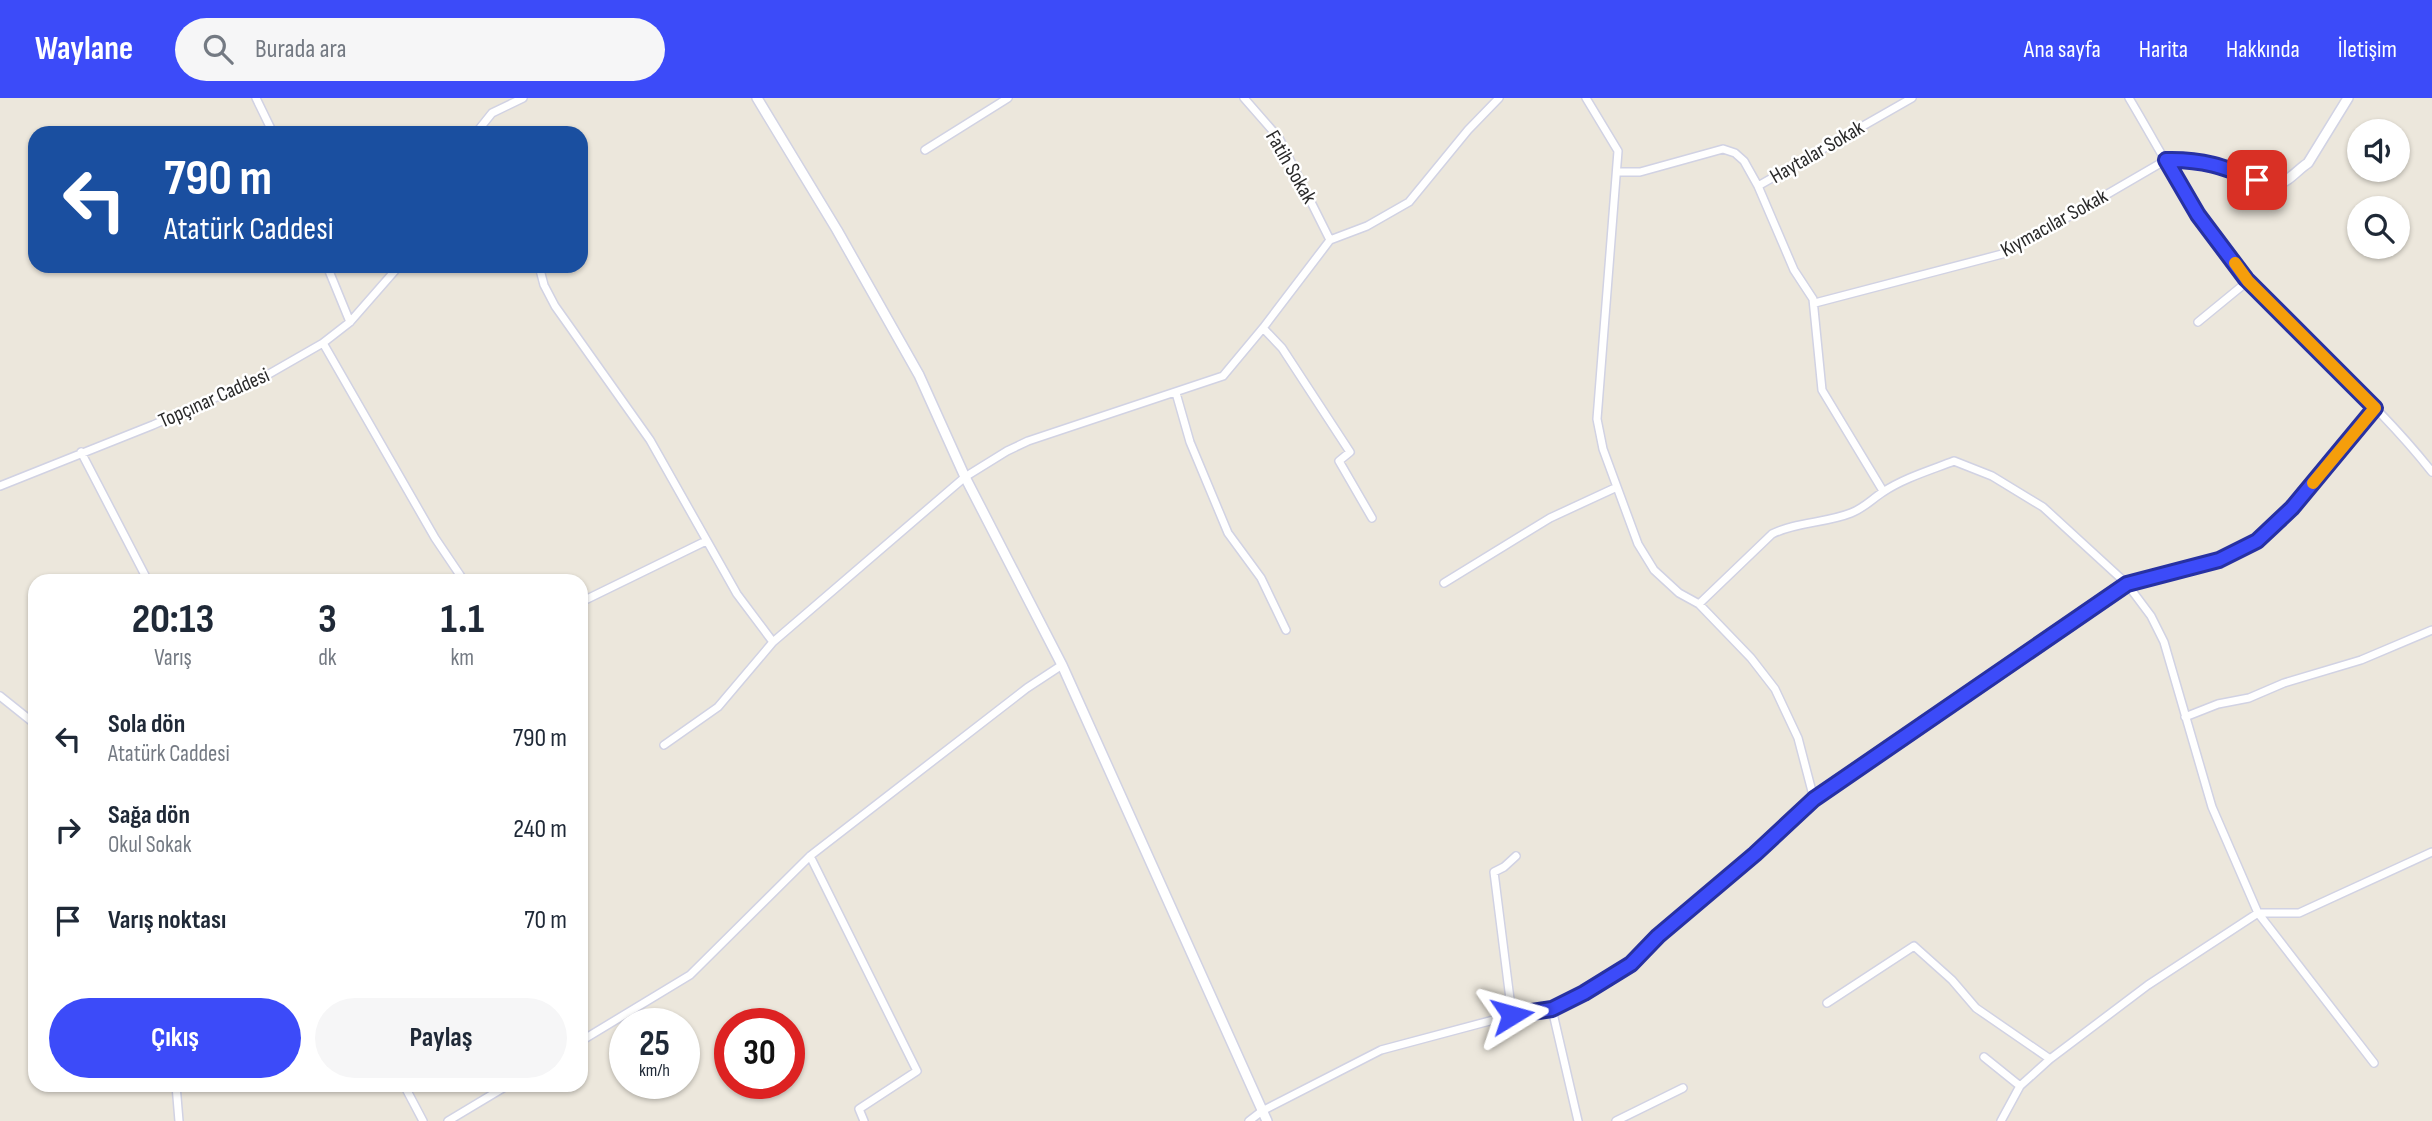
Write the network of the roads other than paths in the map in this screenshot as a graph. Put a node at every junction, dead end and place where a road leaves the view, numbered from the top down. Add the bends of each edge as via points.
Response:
1 (256, 98) edge
2 (523, 98) edge
3 (757, 98) edge
4 (1008, 98) edge
5 (1244, 98) edge
6 (1499, 98) edge
7 (1586, 98) edge
8 (1912, 98) edge
9 (2129, 98) edge
10 (2347, 98) edge
11 (270, 126) edge
12 (485, 126) edge
13 (925, 150) dead end
14 (2166, 160) junction
15 (1618, 172) junction
16 (1758, 186) junction
17 (1330, 240) junction
18 (330, 273) edge
19 (393, 273) edge
20 (541, 273) edge
21 (2248, 281) junction
22 (1815, 303) junction
23 (350, 322) junction
24 (2197, 322) dead end
25 (1264, 328) junction
26 (323, 343) junction
27 (1176, 393) junction
28 (2375, 408) junction
29 (81, 452) junction
30 (2432, 472) edge
31 (965, 477) junction
32 (0, 486) edge
33 (1617, 487) junction
34 (1883, 491) junction
35 (1372, 518) dead end
36 (706, 541) junction
37 (144, 574) edge
38 (459, 574) edge
39 (1444, 583) dead end
40 (2127, 584) junction
41 (588, 599) edge
42 (1699, 604) junction
43 (1286, 631) dead end
44 (2432, 631) edge
45 (774, 642) junction
46 (1062, 665) junction
47 (0, 696) edge
48 (2185, 717) junction
49 (28, 718) edge
50 (664, 745) dead end
51 (1814, 799) junction
52 (2432, 852) edge
53 (810, 856) junction
54 (1516, 856) dead end
55 (2258, 913) junction
56 (1827, 1003) dead end
57 (1552, 1009) junction
58 (1512, 1015) junction
59 (588, 1037) edge
60 (1984, 1057) dead end
61 (2050, 1059) junction
62 (2374, 1063) dead end
63 (2020, 1086) junction
64 (1684, 1088) dead end
65 (176, 1092) edge
66 (408, 1092) edge
67 (497, 1092) edge
68 (1262, 1111) junction
69 (178, 1121) edge
70 (423, 1121) edge
71 (449, 1121) edge
72 (864, 1121) edge
73 (1249, 1121) edge
74 (1267, 1121) edge
75 (1578, 1121) edge
76 (1616, 1121) edge
77 (2001, 1121) edge

1 - 11 street
2 - 12 street via 492,113
3 - 31 street via 919,375
4 - 13 street
5 - 17 street, Fatih Sokak via 1279,138
6 - 17 street via 1409,202
7 - 15 street via 1618,151
8 - 16 street, Haytalar Sokak
9 - 14 street
10 - 14 street via 2308,163 2274,185 2193,159
14 - 21 street via 2198,215
14 - 22 street, Kıymacılar Sokak via 2006,253
15 - 16 street via 1640,172 1723,149 1744,161
15 - 33 street via 1597,419
16 - 22 street via 1794,270
17 - 25 street
18 - 23 street
19 - 23 street, Topçınar Caddesi
20 - 36 street via 555,306 650,440
21 - 24 street
21 - 28 street
22 - 34 street via 1822,390
23 - 26 street, Topçınar Caddesi
25 - 27 street via 1223,376
25 - 35 street via 1290,359 1350,452 1339,461
26 - 29 street, Topçınar Caddesi via 269,374
26 - 38 street
27 - 31 street via 1028,441
27 - 43 street via 1223,523 1261,578
28 - 30 street
28 - 40 street via 2292,508 2257,541 2219,560
29 - 32 street, Topçınar Caddesi
29 - 37 street
31 - 45 street
31 - 46 street
33 - 39 street via 1550,517
33 - 42 street via 1638,544 1654,570
34 - 40 street via 1954,461 1992,476 2043,507
34 - 42 street via 1849,514 1772,534
36 - 41 street
36 - 45 street via 737,594
40 - 48 street via 2164,642
40 - 51 street
42 - 51 street via 1775,689 1798,738
44 - 48 street via 2361,660
45 - 50 street via 718,707
46 - 53 street
46 - 68 street
47 - 49 street
48 - 55 street via 2211,807
51 - 57 street via 1631,964
52 - 55 street via 2300,913
53 - 59 street via 690,975
53 - 72 street via 916,1071 859,1109
54 - 58 street via 1494,872
55 - 61 street via 2148,985
55 - 62 street
56 - 61 street via 1914,946 1976,1008
57 - 58 street
57 - 75 street
58 - 68 street via 1381,1050
60 - 63 street
61 - 63 street
63 - 77 street
64 - 76 street
65 - 69 street
66 - 70 street
67 - 71 street
68 - 73 street
68 - 74 street

